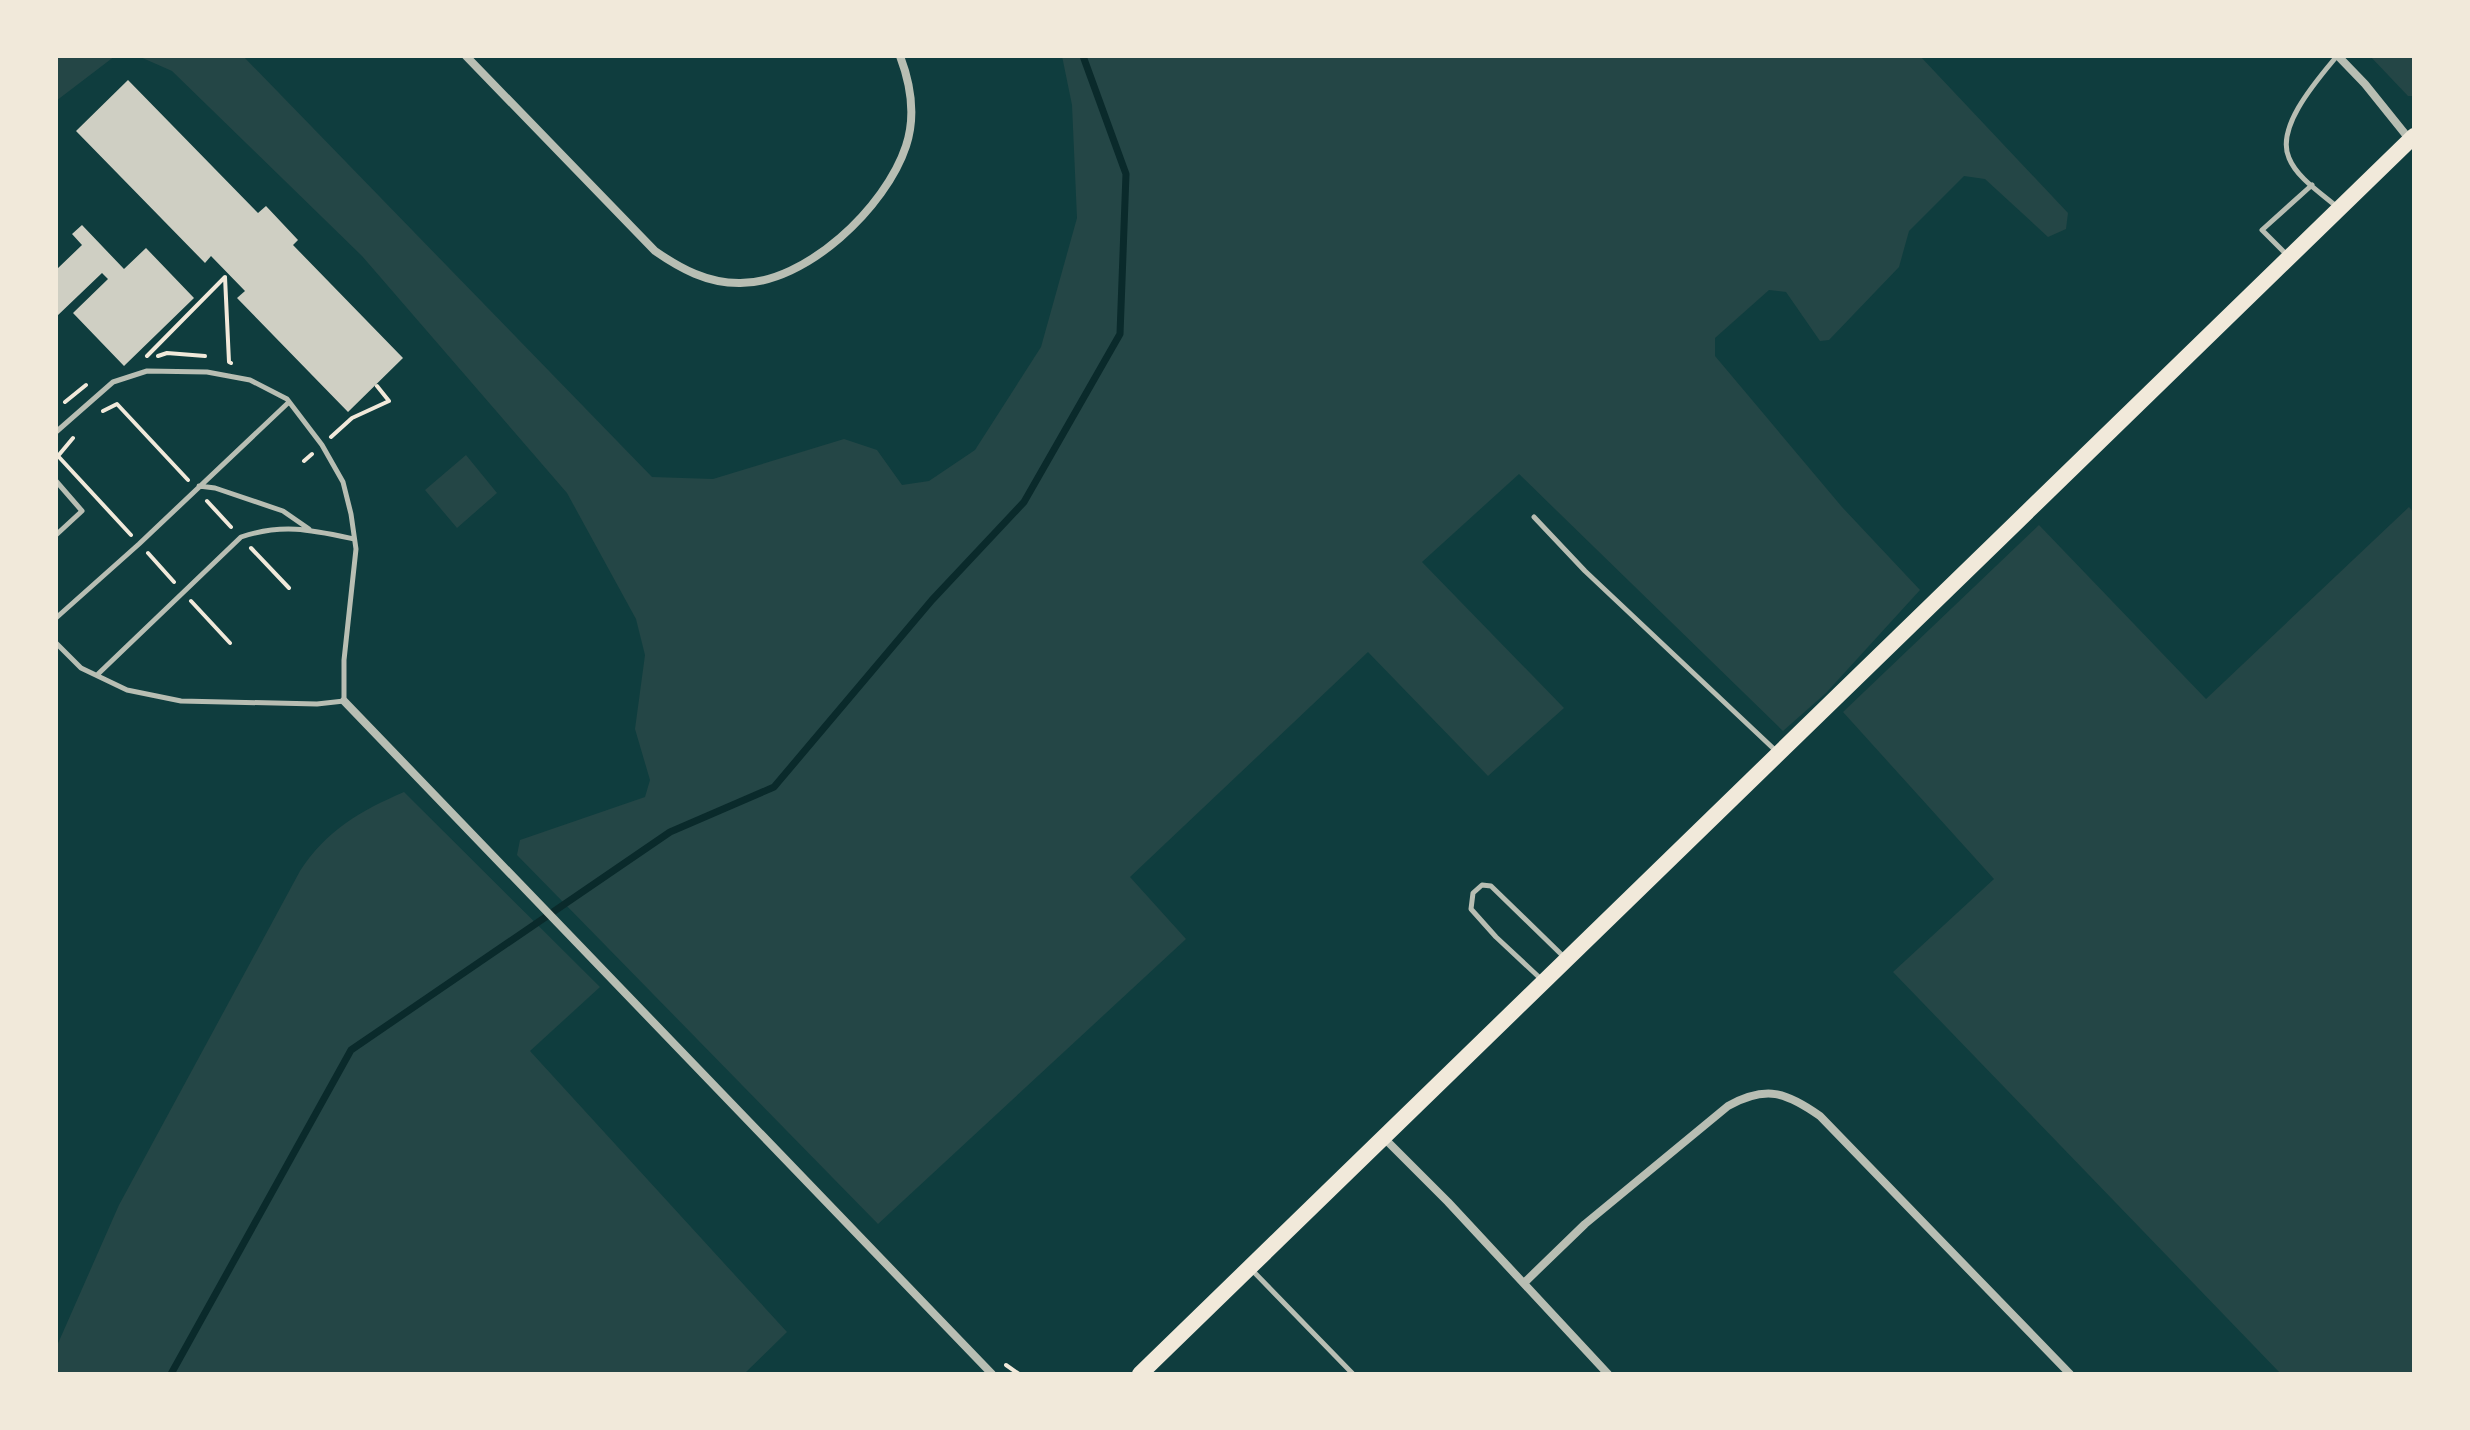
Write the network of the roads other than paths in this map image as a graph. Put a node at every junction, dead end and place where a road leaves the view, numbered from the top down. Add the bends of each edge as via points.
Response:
1 (466, 56) edge
2 (900, 56) edge
3 (2338, 56) edge
4 (2412, 138) edge
5 (2312, 185) junction
6 (2339, 209) junction
7 (2289, 257) junction
8 (289, 402) junction
9 (56, 432) edge
10 (56, 481) edge
11 (199, 486) junction
12 (1534, 517) dead end
13 (310, 529) junction
14 (56, 535) edge
15 (354, 539) junction
16 (56, 618) edge
17 (56, 643) edge
18 (97, 675) junction
19 (344, 701) junction
20 (1779, 754) junction
21 (1567, 960) junction
22 (1544, 982) junction
23 (1384, 1138) junction
24 (1250, 1268) junction
25 (1524, 1283) junction
26 (992, 1374) edge
27 (1140, 1374) edge
28 (1353, 1374) edge
29 (1608, 1374) edge
30 (2070, 1374) edge

1 - 2 street via 655,251 708,280 742,283 795,271 843,234 890,180 907,143 912,110
3 - 4 street
3 - 5 lane via 2309,89 2285,143 2289,159
4 - 6 main road
5 - 6 lane
5 - 7 lane via 2262,230
6 - 7 main road
7 - 20 main road
8 - 9 lane via 250,380 207,372 147,371 113,382
8 - 11 lane
8 - 15 lane via 343,482
10 - 14 lane via 82,511
11 - 13 lane via 283,511
11 - 16 lane
12 - 20 lane
13 - 15 lane
13 - 18 lane via 264,529 241,537
15 - 19 lane
17 - 18 lane via 81,668
18 - 19 lane via 127,690 181,701
19 - 26 street
20 - 21 main road
21 - 22 main road
21 - 22 lane via 1491,886 1482,885 1473,893 1471,909
22 - 23 main road
23 - 24 main road
23 - 25 street
24 - 27 main road
24 - 28 lane
25 - 29 street
25 - 30 street via 1585,1224 1728,1106 1768,1092 1803,1103 1820,1116

